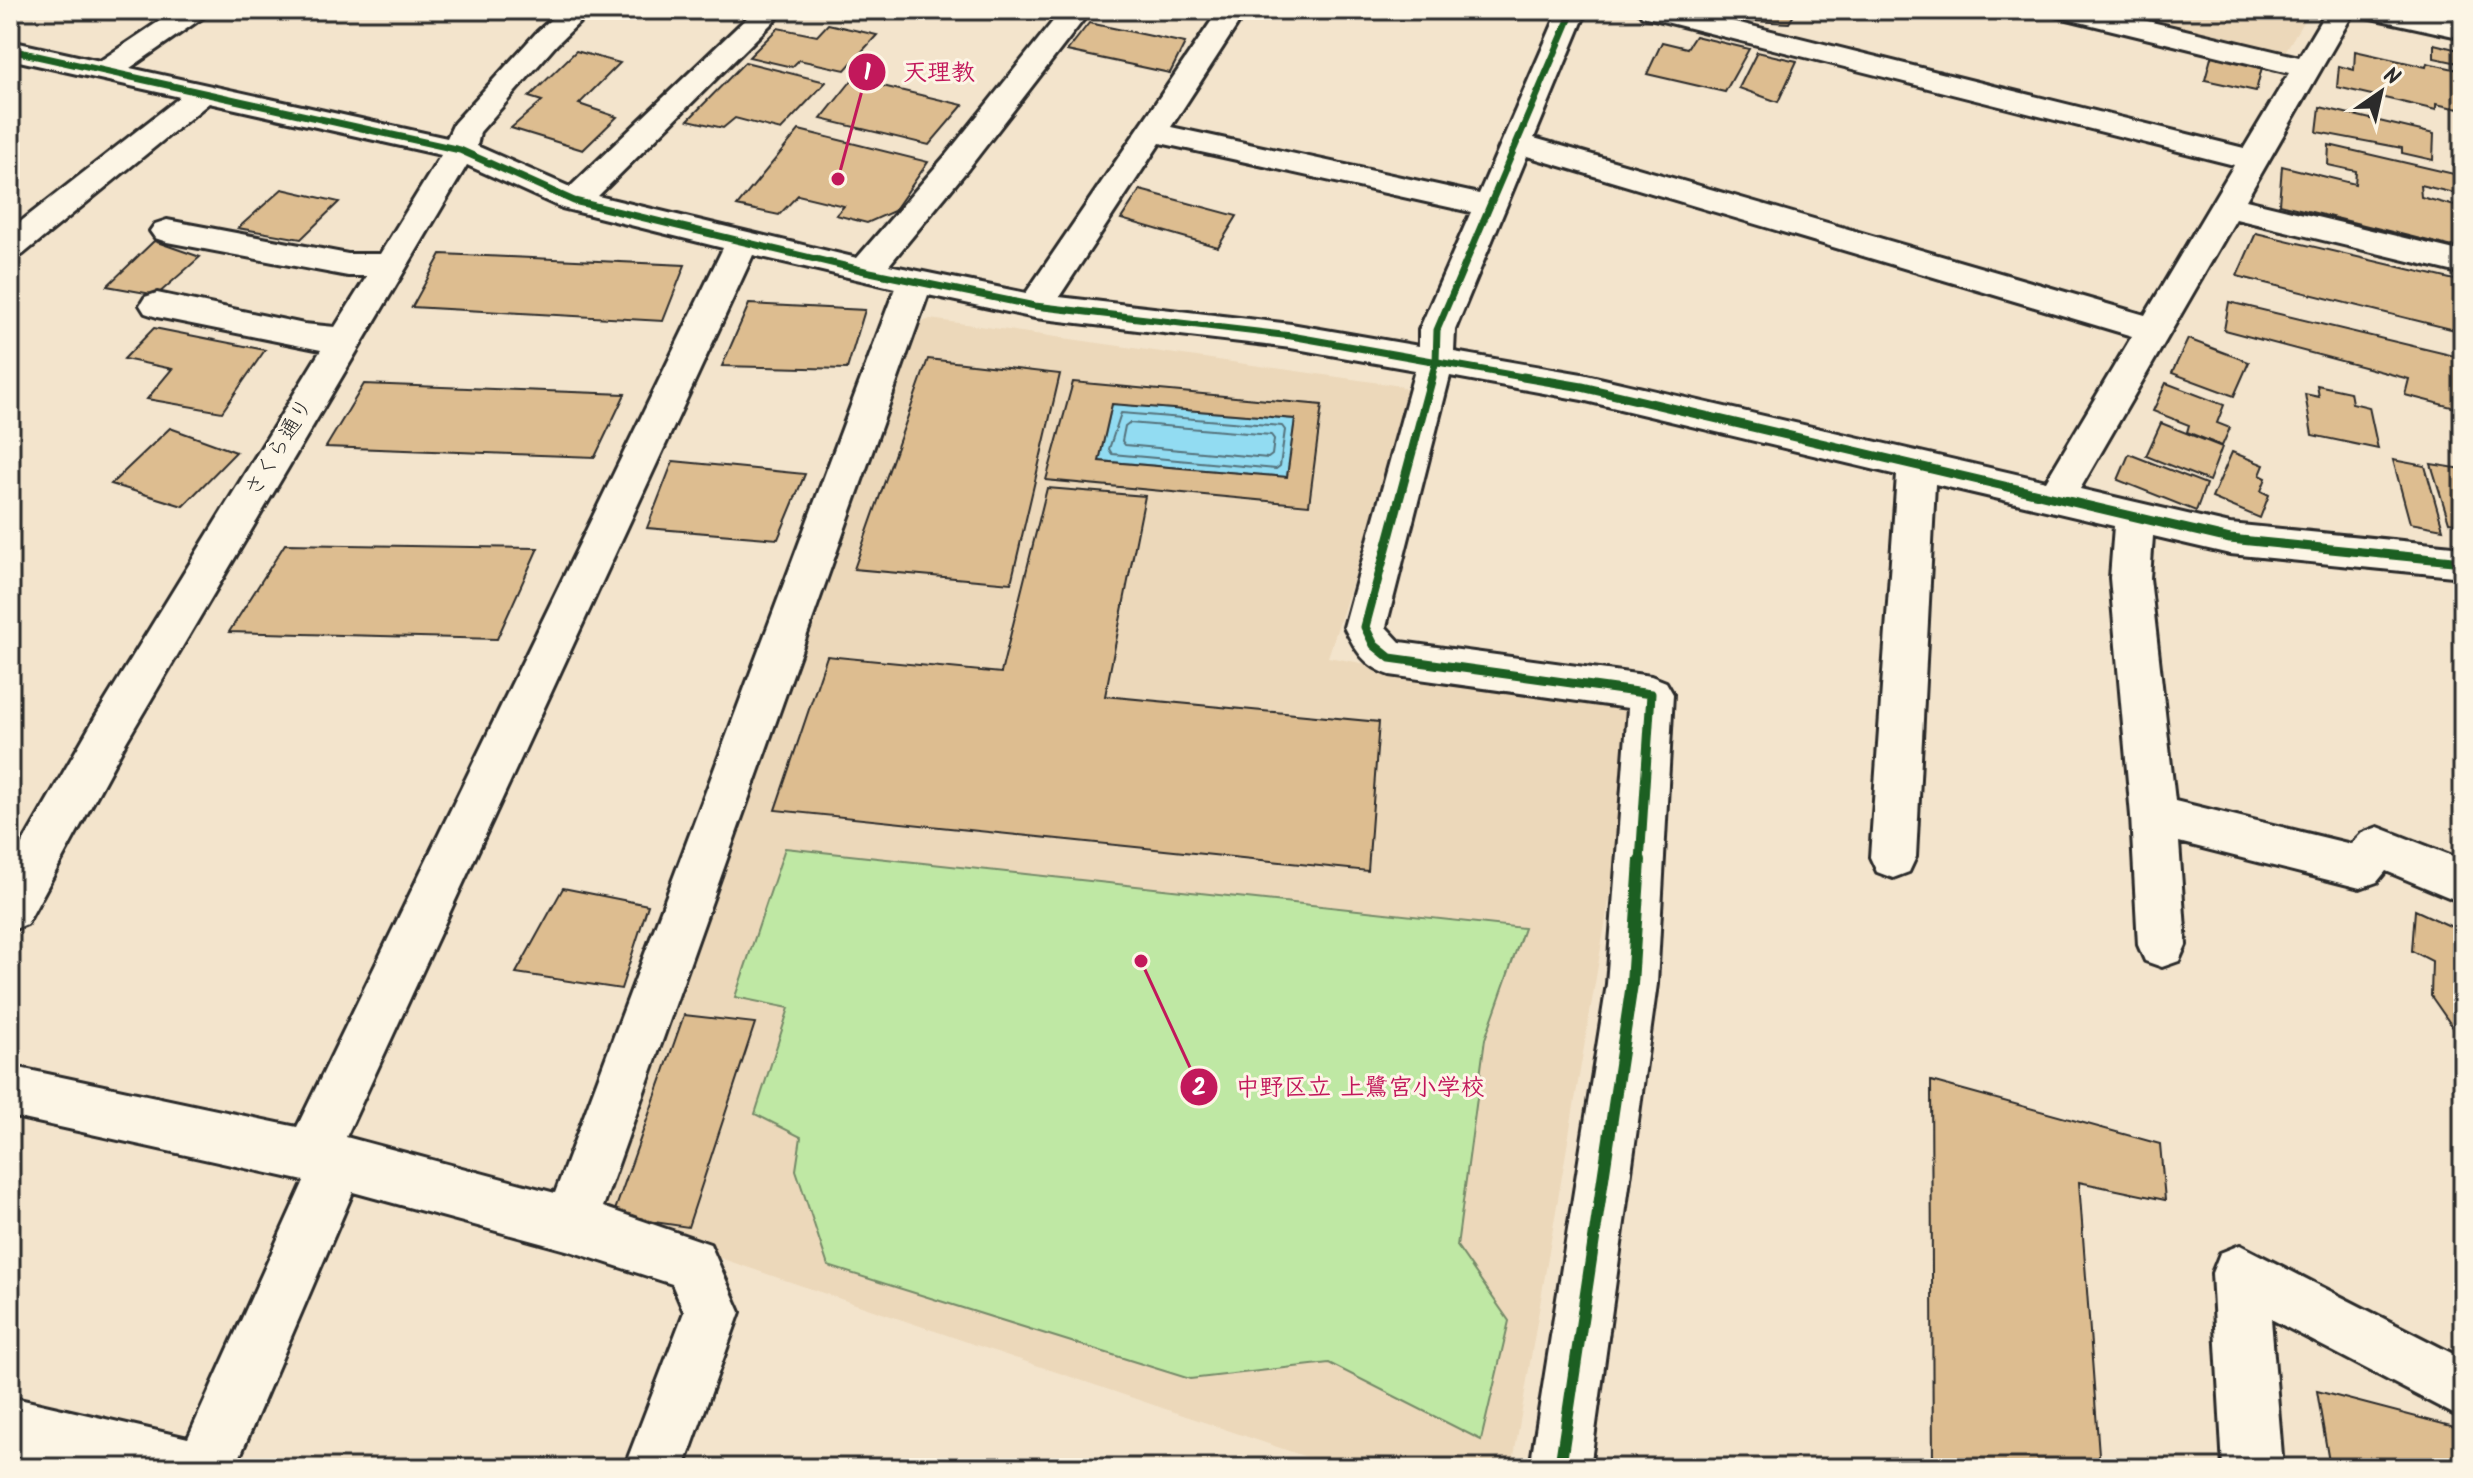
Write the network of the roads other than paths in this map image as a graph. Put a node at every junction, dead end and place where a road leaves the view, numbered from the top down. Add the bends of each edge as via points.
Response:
1 (195, 10) edge
2 (771, 10) edge
3 (1077, 10) edge
4 (1233, 10) edge
5 (1573, 10) edge
6 (1652, 10) edge
7 (2065, 10) edge
8 (2341, 10) edge
9 (2372, 10) edge
10 (563, 13) edge
11 (2463, 29) edge
12 (24, 54) edge
13 (2307, 68) junction
14 (103, 72) junction
15 (10, 78) edge
16 (201, 95) junction
17 (1151, 132) junction
18 (1516, 143) junction
19 (460, 150) junction
20 (2253, 160) junction
21 (574, 201) junction
22 (1489, 206) junction
23 (2226, 206) junction
24 (167, 231) dead end
25 (743, 241) junction
26 (10, 247) edge
27 (2463, 263) edge
28 (390, 265) junction
29 (865, 271) junction
30 (915, 282) junction
31 (157, 305) dead end
32 (1035, 306) junction
33 (2154, 330) junction
34 (345, 340) junction
35 (1436, 361) junction
36 (1917, 467) junction
37 (2055, 499) junction
38 (2134, 518) junction
39 (2463, 562) edge
40 (2154, 816) junction
41 (1893, 857) dead end
42 (2463, 882) edge
43 (10, 909) edge
44 (2162, 945) dead end
45 (10, 1091) edge
46 (325, 1158) junction
47 (570, 1224) junction
48 (2463, 1390) edge
49 (10, 1426) edge
50 (188, 1468) edge
51 (205, 1468) edge
52 (654, 1468) edge
53 (1560, 1468) edge
54 (2253, 1468) edge

1 - 14 street
2 - 21 street
3 - 29 street
4 - 17 street
5 - 18 street
6 - 20 street
7 - 13 street
8 - 13 street
9 - 11 street
10 - 19 street, さくら通り via 465,130
12 - 14 street
12 - 15 street
13 - 20 street
14 - 16 street
16 - 19 street
16 - 26 street
17 - 22 street
17 - 32 street
18 - 22 street
18 - 33 street
19 - 21 street
19 - 28 street, さくら通り
20 - 23 street
21 - 25 street
22 - 35 street via 1437,330
23 - 27 street
23 - 33 street
24 - 28 street via 348,265
25 - 29 street
25 - 46 street
28 - 34 street, さくら通り
29 - 30 street
30 - 32 street
30 - 47 street
31 - 34 street
32 - 35 street via 1291,336
33 - 37 street
34 - 43 street, さくら通り via 111,729
35 - 36 street via 1582,387
35 - 53 street via 1365,627 1374,645 1390,658 1651,694 1632,984
36 - 37 street
36 - 41 street
37 - 38 street
38 - 39 street via 2230,539
38 - 40 street via 2130,578
40 - 42 street via 2360,867 2378,847
40 - 44 street
45 - 46 street
46 - 47 street
46 - 51 street
47 - 52 street via 691,1263 712,1312
48 - 54 street via 2240,1273
49 - 50 street

